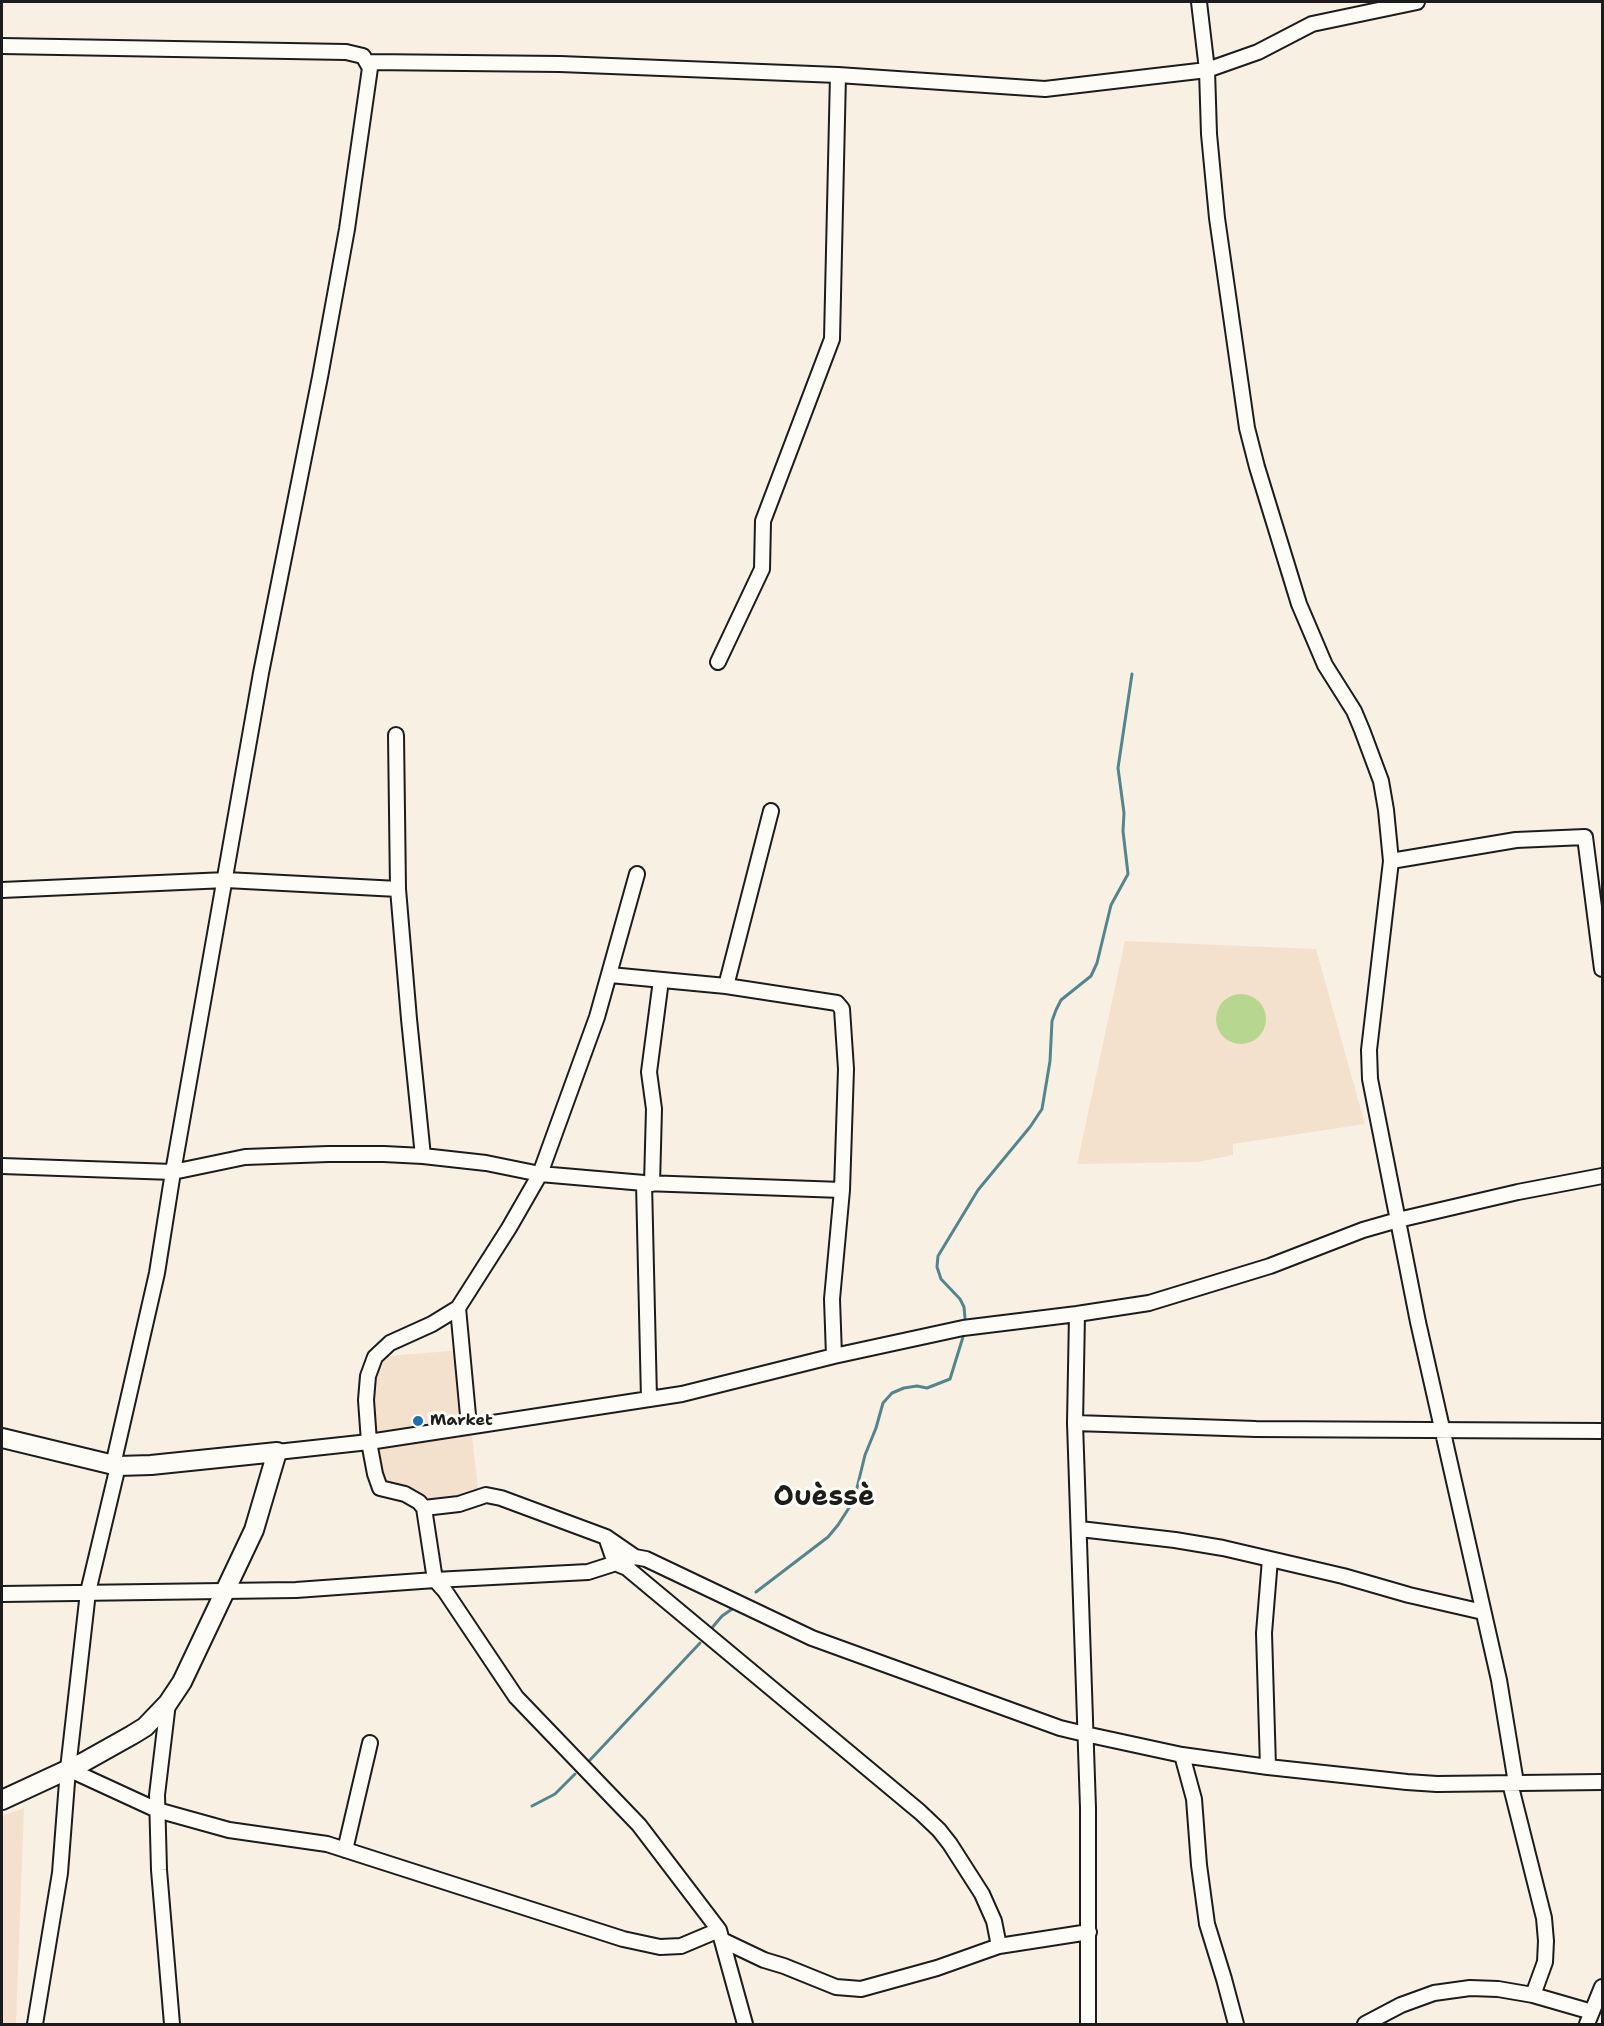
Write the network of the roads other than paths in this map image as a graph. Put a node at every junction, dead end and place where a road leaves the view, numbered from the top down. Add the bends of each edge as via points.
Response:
1 (1198, 2) edge
2 (1418, 2) edge
3 (2, 46) edge
4 (368, 62) junction
5 (1207, 70) junction
6 (838, 75) junction
7 (718, 662) dead end
8 (396, 735) dead end
9 (771, 811) dead end
10 (1391, 861) junction
11 (637, 874) dead end
12 (226, 880) junction
13 (398, 889) junction
14 (2, 891) edge
15 (1602, 969) edge
16 (610, 975) junction
17 (661, 980) junction
18 (726, 986) junction
19 (423, 1156) junction
20 (2, 1166) edge
21 (173, 1172) junction
22 (540, 1174) junction
23 (1602, 1176) edge
24 (648, 1184) junction
25 (842, 1191) junction
26 (1398, 1220) junction
27 (458, 1308) junction
28 (1077, 1314) junction
29 (834, 1356) junction
30 (649, 1399) junction
31 (1075, 1423) junction
32 (469, 1426) junction
33 (1444, 1431) junction
34 (1602, 1431) edge
35 (2, 1438) edge
36 (369, 1442) junction
37 (277, 1452) junction
38 (115, 1465) junction
39 (424, 1508) junction
40 (1080, 1529) junction
41 (606, 1537) junction
42 (635, 1557) junction
43 (1270, 1559) junction
44 (615, 1563) junction
45 (435, 1580) junction
46 (227, 1590) junction
47 (88, 1592) junction
48 (2, 1594) edge
49 (1483, 1612) junction
50 (168, 1703) junction
51 (1085, 1734) junction
52 (370, 1743) dead end
53 (1182, 1755) junction
54 (1268, 1767) junction
55 (68, 1769) junction
56 (1602, 1782) edge
57 (1513, 1784) junction
58 (2, 1800) edge
59 (157, 1810) junction
60 (345, 1850) junction
61 (1089, 1932) junction
62 (721, 1935) junction
63 (999, 1946) junction
64 (1602, 1987) edge
65 (1533, 1995) junction
66 (1590, 2018) edge
67 (1365, 2024) edge
68 (35, 2025) edge
69 (172, 2025) edge
70 (745, 2025) edge
71 (1088, 2025) edge
72 (1236, 2025) edge

1 - 5 street
2 - 5 street via 1312,24 1258,52
3 - 4 street via 345,52 363,56
4 - 6 street via 560,64
4 - 12 street via 369,84 345,240 261,673
5 - 6 street via 1045,89
5 - 10 street via 1217,218 1247,428 1299,604 1325,664 1354,711 1381,781
6 - 7 street via 832,339 763,521 762,569
8 - 13 street
9 - 18 street
10 - 15 street via 1516,840 1585,837
10 - 26 street via 1369,1064
11 - 16 street
12 - 13 street
12 - 14 street
12 - 21 street
13 - 19 street
16 - 17 street
16 - 22 street
17 - 18 street
17 - 24 street via 649,1072 654,1109
18 - 25 street via 837,1003 842,1009 846,1070
19 - 21 street via 245,1157
19 - 22 street
20 - 21 street
21 - 38 street via 157,1272
22 - 24 street
22 - 27 street
23 - 26 street
24 - 25 street
24 - 30 street
25 - 29 street via 832,1299
26 - 28 street via 1270,1266 1149,1303
26 - 33 street
27 - 32 street
27 - 36 street via 390,1343 375,1357 366,1400
28 - 29 street via 963,1328
28 - 31 street
29 - 30 street
30 - 32 street
31 - 33 street
31 - 40 street
32 - 36 street
33 - 34 street
33 - 49 street
35 - 38 main road
36 - 37 street
36 - 39 street via 380,1488 405,1494
37 - 38 main road
37 - 46 main road via 254,1530
38 - 47 street
39 - 41 street via 459,1504 486,1495
39 - 45 street
40 - 43 street via 1175,1540
40 - 51 street
41 - 42 street
41 - 44 street
42 - 44 street
42 - 51 street via 812,1638
43 - 49 street
43 - 54 street via 1264,1633
44 - 45 street via 588,1572
44 - 63 street via 627,1568 939,1830 982,1894 994,1921
45 - 46 street via 296,1590
45 - 62 street via 516,1697 639,1825
46 - 47 street
46 - 50 main road
47 - 48 street
47 - 55 street
49 - 57 street via 1499,1680
50 - 55 main road via 145,1727
50 - 59 street
51 - 53 street
51 - 61 street
52 - 60 street
53 - 54 street
53 - 72 street via 1194,1800 1207,1924
54 - 57 street via 1407,1782
55 - 58 main road
55 - 59 street
55 - 68 street via 60,1873
56 - 57 street
57 - 65 street via 1544,1918 1545,1962
59 - 60 street via 229,1830
59 - 69 street
60 - 62 street via 623,1939 660,1947 681,1946
61 - 63 street
61 - 71 street
62 - 63 street via 764,1960 846,1989 879,1986
62 - 70 street
64 - 66 street
65 - 66 street
65 - 67 street via 1498,1989 1434,1993

